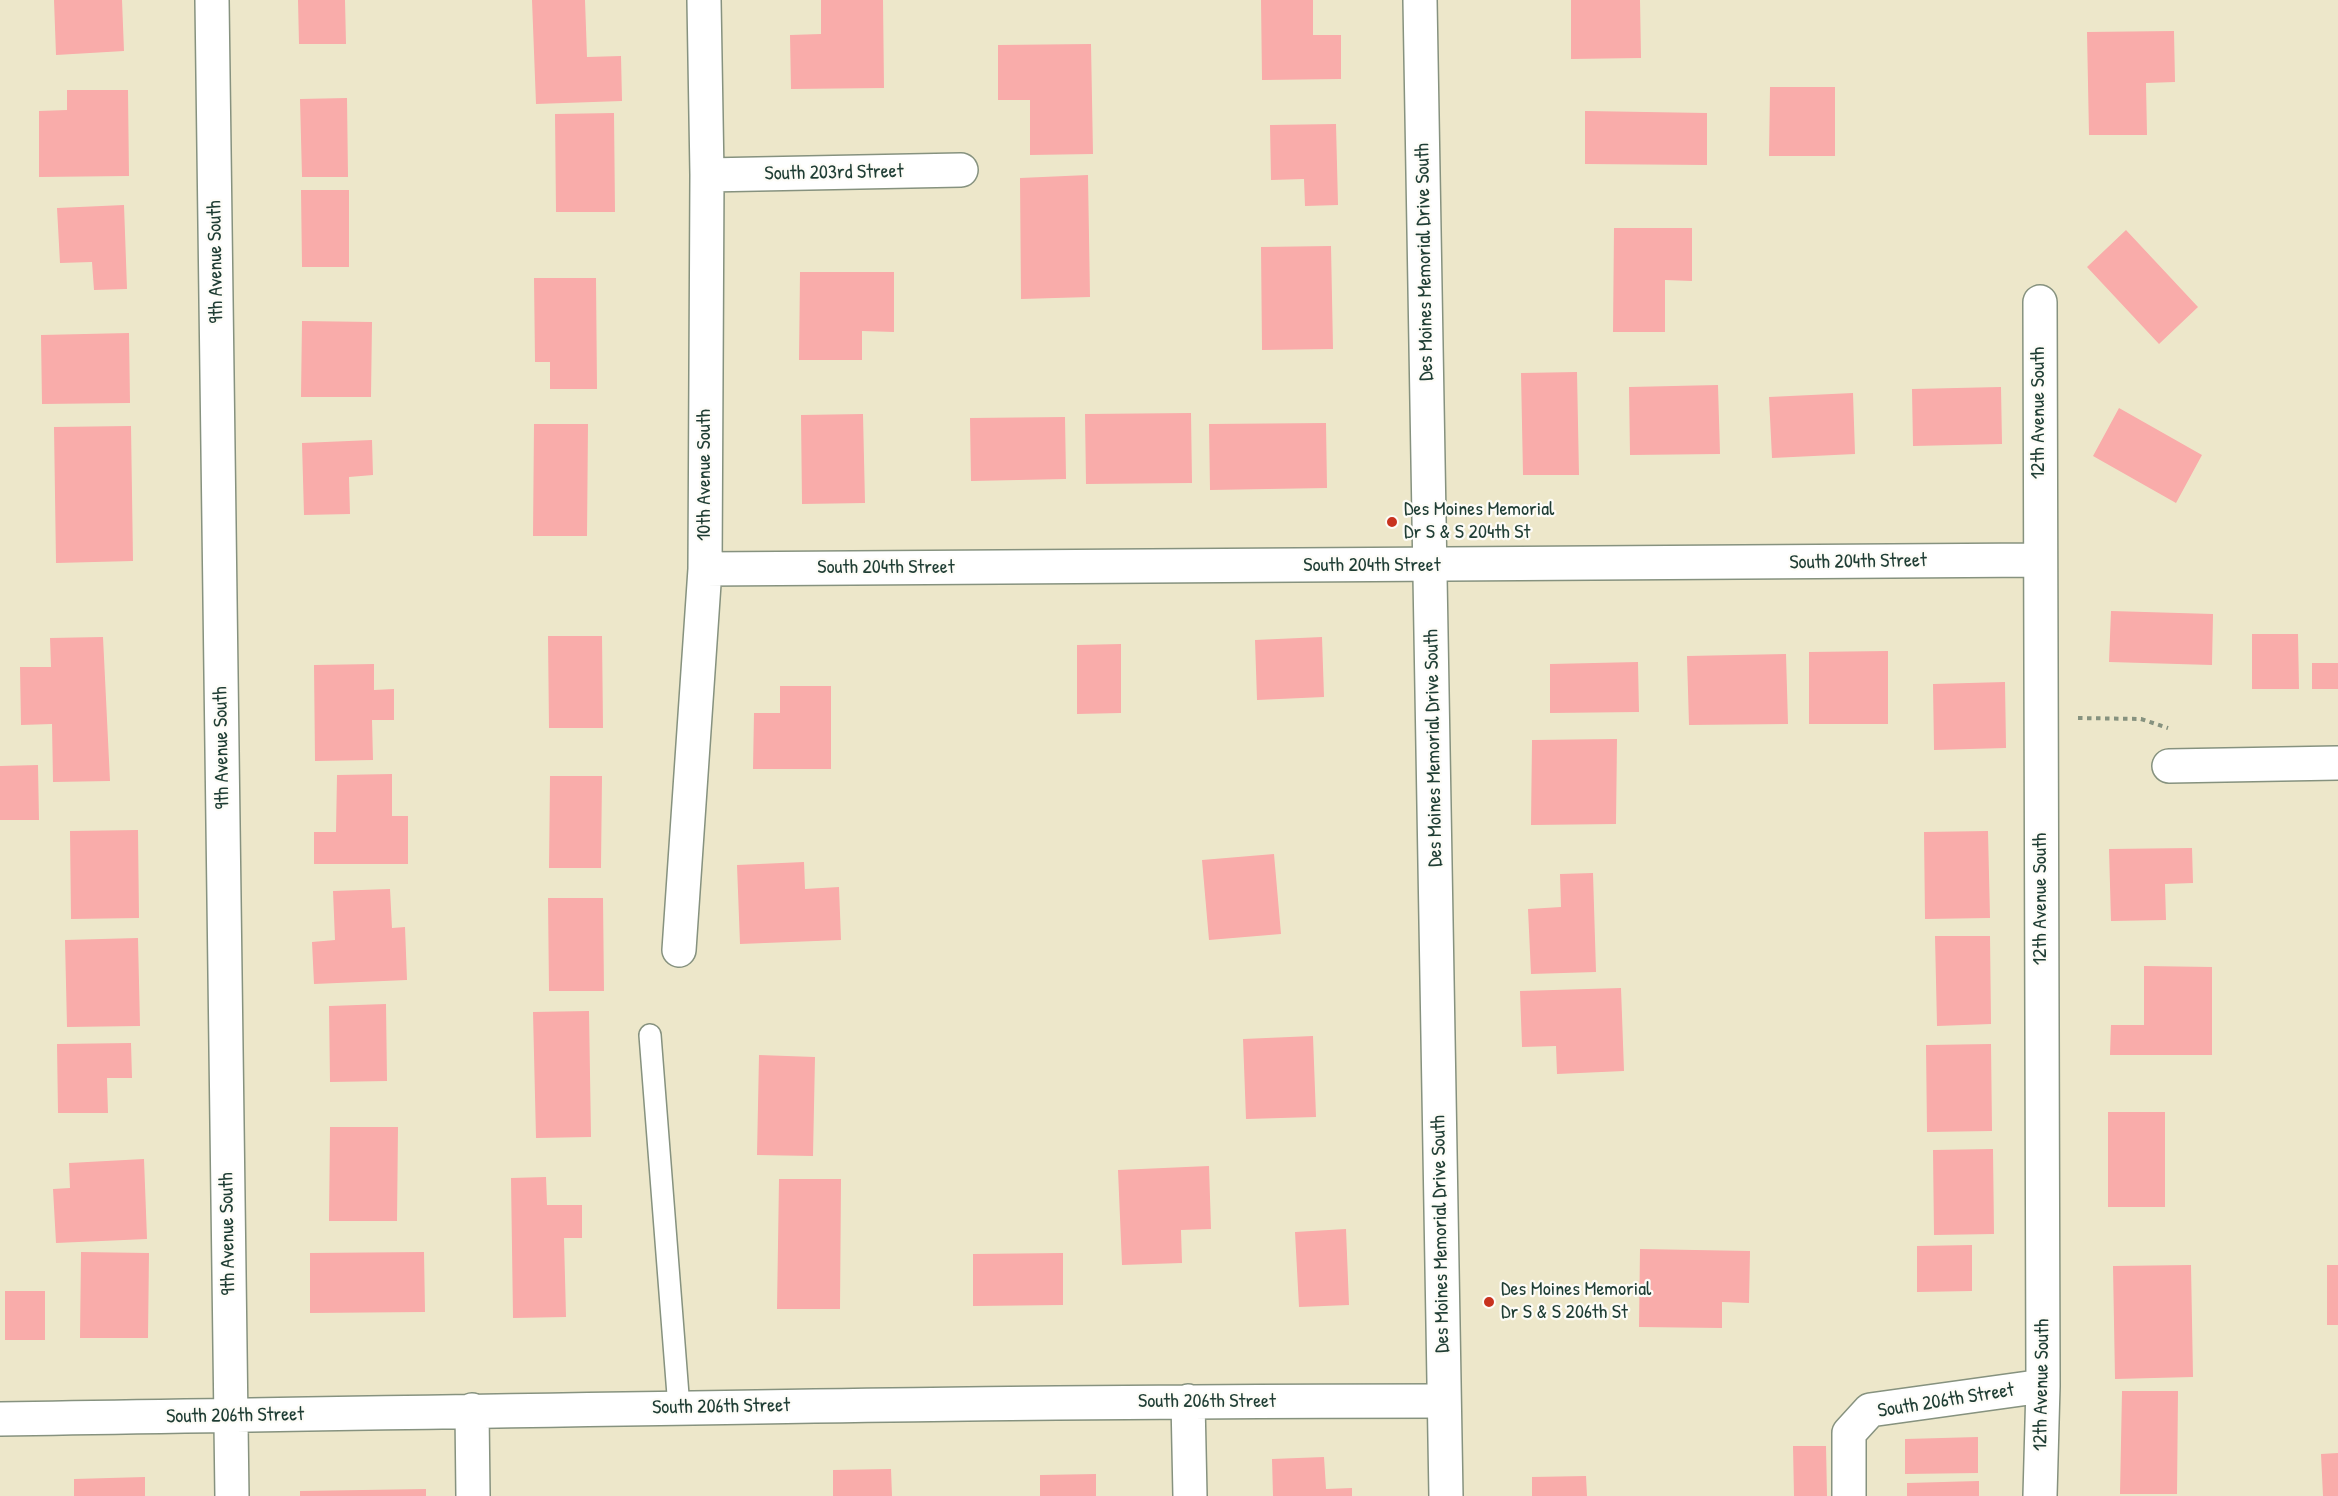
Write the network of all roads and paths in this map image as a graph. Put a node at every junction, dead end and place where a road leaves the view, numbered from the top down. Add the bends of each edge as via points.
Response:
1 (212, 0) edge
2 (704, 0) edge
3 (1420, 0) edge
4 (961, 170) dead end
5 (707, 175) junction
6 (2040, 302) dead end
7 (2039, 560) junction
8 (1432, 566) junction
9 (705, 569) junction
10 (2040, 718) junction
11 (2338, 763) edge
12 (2169, 766) dead end
13 (2206, 766) junction
14 (679, 950) dead end
15 (650, 1035) dead end
16 (2043, 1386) junction
17 (1188, 1401) junction
18 (1443, 1401) junction
19 (679, 1408) junction
20 (472, 1410) junction
21 (231, 1416) junction
22 (0, 1419) edge
23 (232, 1496) edge
24 (473, 1496) edge
25 (1190, 1496) edge
26 (1446, 1496) edge
27 (1849, 1496) edge
28 (2040, 1496) edge

1 - 21 street, 9th Avenue South
2 - 5 street, 10th Avenue South
3 - 8 street, Des Moines Memorial Drive South
4 - 5 street, South 203rd Street
5 - 9 street, 10th Avenue South
6 - 7 street, 12th Avenue South
7 - 8 street, South 204th Street
7 - 10 street, 12th Avenue South
8 - 9 street, South 204th Street
8 - 18 street, Des Moines Memorial Drive South
9 - 14 street, 10th Avenue South
10 - 13 path via 2140,719 2176,730
10 - 16 street, 12th Avenue South
11 - 13 street
12 - 13 street
15 - 19 lane
16 - 27 street, South 206th Street via 1870,1410 1849,1433
16 - 28 street, 12th Avenue South
17 - 18 street, South 206th Street
17 - 19 street, South 206th Street
17 - 25 street
18 - 26 street, Des Moines Memorial Drive South
19 - 20 street, South 206th Street
20 - 21 street, South 206th Street
20 - 24 street
21 - 22 street, South 206th Street
21 - 23 street, 9th Avenue South

